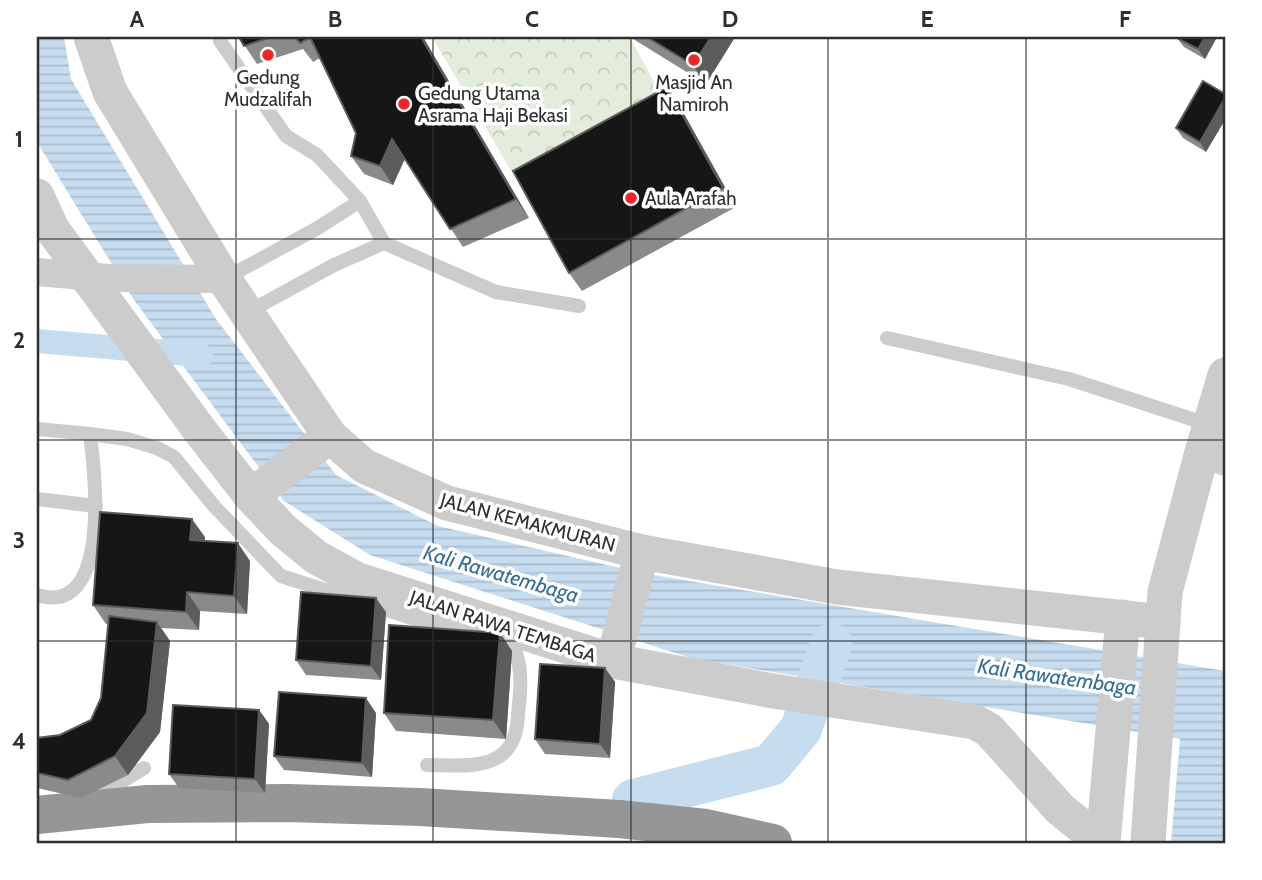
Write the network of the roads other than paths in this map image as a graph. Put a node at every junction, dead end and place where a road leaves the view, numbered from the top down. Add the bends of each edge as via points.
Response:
1 (91, 37) edge
2 (220, 41) dead end
3 (37, 196) edge
4 (360, 201) junction
5 (384, 243) junction
6 (37, 272) edge
7 (98, 278) junction
8 (212, 279) junction
9 (579, 306) dead end
10 (248, 312) junction
11 (887, 338) dead end
12 (1225, 376) edge
13 (37, 429) edge
14 (90, 434) junction
15 (323, 441) junction
16 (188, 444) junction
17 (1209, 451) edge
18 (255, 492) junction
19 (37, 499) edge
20 (96, 506) junction
21 (641, 556) junction
22 (37, 595) edge
23 (1163, 623) junction
24 (1122, 634) junction
25 (614, 656) junction
26 (427, 765) dead end
27 (144, 768) dead end
28 (37, 815) edge
29 (37, 822) edge
30 (1149, 833) edge
31 (1103, 835) edge
32 (773, 843) edge

1 - 8 street, JALAN KEMAKMURAN via 110,92
2 - 4 lane via 286,136 317,155
3 - 7 street, JALAN RAWA TEMBAGA via 52,229
4 - 5 lane
4 - 8 lane via 316,229
5 - 9 lane via 496,292
5 - 10 lane
6 - 7 street
7 - 8 street
7 - 16 street, JALAN RAWA TEMBAGA via 116,314 165,380
8 - 10 street, JALAN KEMAKMURAN
10 - 15 street, JALAN KEMAKMURAN
11 - 17 lane via 1069,379
12 - 17 street
13 - 14 lane
14 - 16 lane via 157,448
14 - 20 lane
15 - 18 street
15 - 21 street, JALAN KEMAKMURAN via 364,466 447,502
16 - 18 street, JALAN RAWA TEMBAGA
16 - 26 lane via 214,506 282,576 514,649 520,697 516,731 504,754 481,765
17 - 23 street via 1186,518
18 - 25 street, JALAN RAWA TEMBAGA via 283,530 316,557 358,580
19 - 20 lane
20 - 22 lane via 88,566 78,587 65,596
21 - 24 street, JALAN KEMAKMURAN
21 - 25 street
23 - 24 street, JALAN KEMAKMURAN
23 - 30 street
24 - 31 street
25 - 31 street, JALAN RAWA TEMBAGA via 773,691 975,722 989,730 1060,809
27 - 29 lane via 98,797
28 - 32 highway, bridge via 148,804 420,807 619,819 706,828

